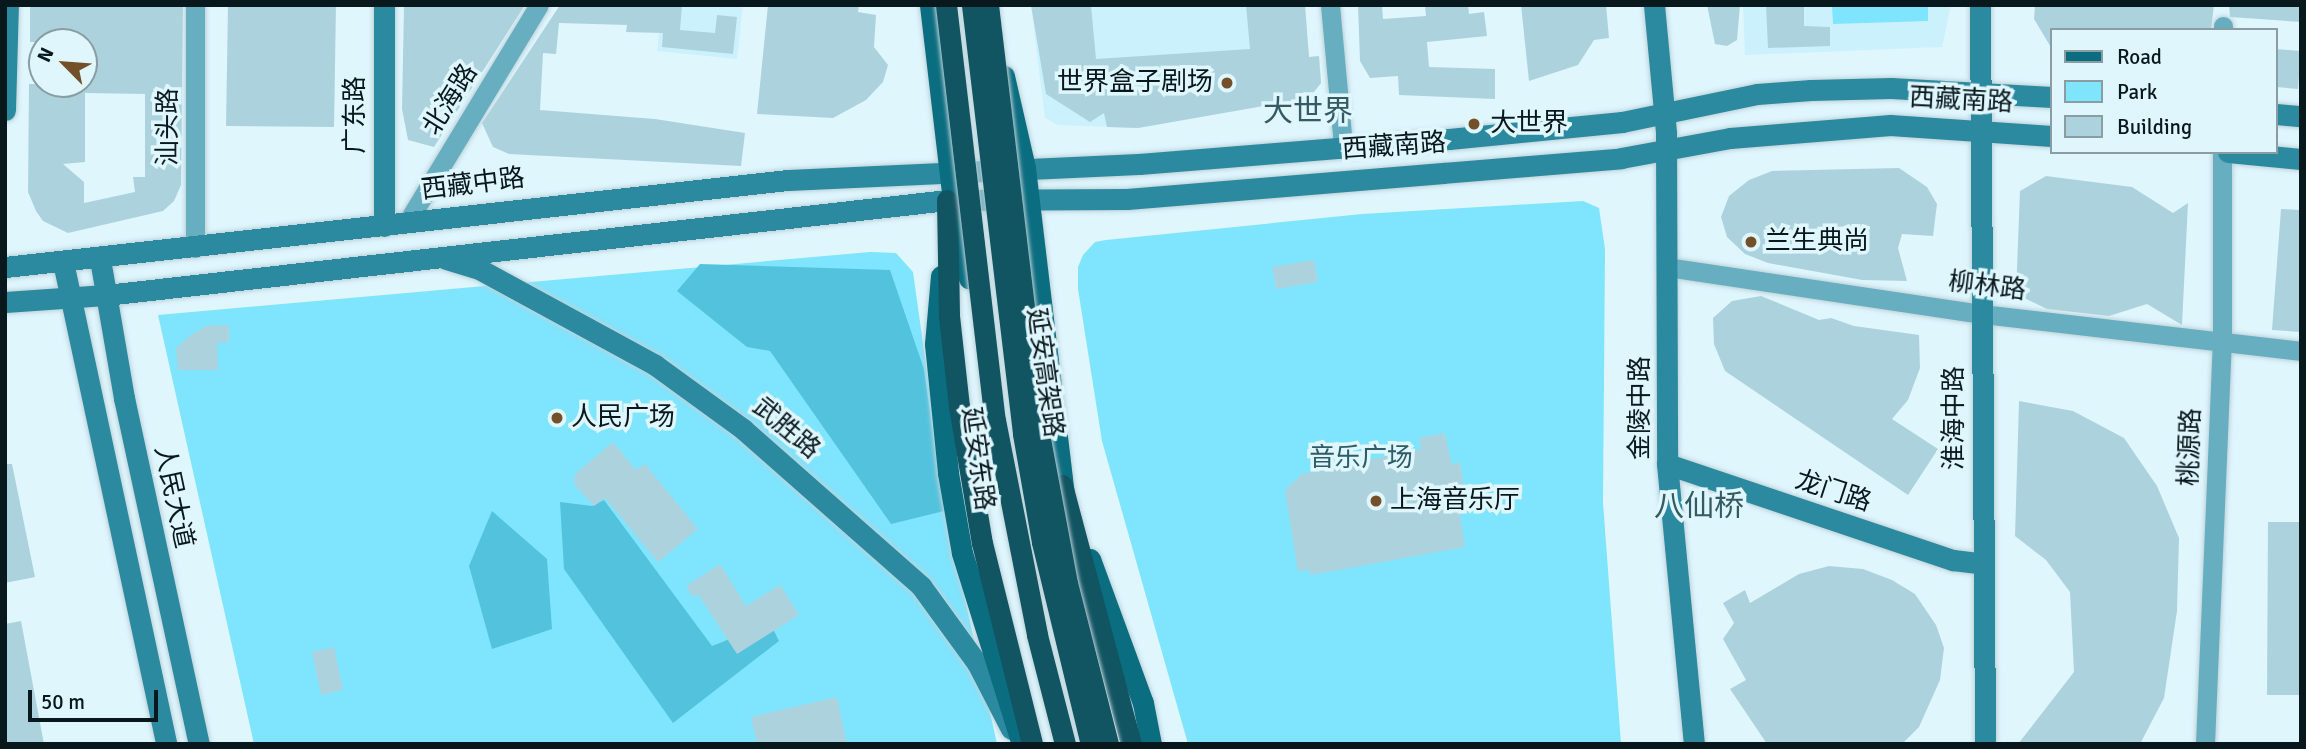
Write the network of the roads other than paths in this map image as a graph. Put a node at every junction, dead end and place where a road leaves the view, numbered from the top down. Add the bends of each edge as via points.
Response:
1 (8, 5) edge
2 (195, 5) edge
3 (384, 5) edge
4 (539, 5) edge
5 (930, 5) edge
6 (946, 5) edge
7 (972, 5) edge
8 (989, 5) edge
9 (1330, 5) edge
10 (1654, 5) edge
11 (1980, 5) edge
12 (1980, 92) junction
13 (2050, 97) edge
14 (5, 110) edge
15 (1664, 113) junction
16 (2278, 114) edge
17 (2301, 116) edge
18 (1981, 129) junction
19 (2050, 136) edge
20 (1343, 146) junction
21 (1666, 149) junction
22 (2222, 154) edge
23 (2249, 154) edge
24 (2301, 159) edge
25 (1025, 168) junction
26 (950, 173) junction
27 (1026, 200) junction
28 (950, 201) junction
29 (408, 222) junction
30 (384, 226) junction
31 (195, 248) junction
32 (434, 257) junction
33 (100, 259) junction
34 (63, 262) junction
35 (5, 267) edge
36 (1667, 267) junction
37 (106, 295) junction
38 (69, 299) junction
39 (5, 302) edge
40 (1982, 314) junction
41 (2222, 341) junction
42 (2301, 351) edge
43 (1667, 464) junction
44 (1062, 485) junction
45 (1984, 564) junction
46 (166, 744) edge
47 (199, 744) edge
48 (1020, 744) edge
49 (1032, 744) edge
50 (1059, 744) edge
51 (1065, 744) edge
52 (1091, 744) edge
53 (1107, 744) edge
54 (1131, 744) edge
55 (1151, 744) edge
56 (1694, 744) edge
57 (1985, 744) edge
58 (2205, 744) edge

1 - 14 main road
2 - 31 street, 汕头路
3 - 30 main road, 广东路
4 - 29 street, 北海路
5 - 26 main road, 延安东路
6 - 51 highway, 延安高架路, bridge via 995,420 1037,635
7 - 52 highway, 延安高架路, bridge via 1023,434 1042,542
8 - 25 main road
8 - 53 highway, bridge via 1040,439 1067,583
9 - 20 street
10 - 15 main road, 金陵中路
11 - 12 main road, 淮海中路
12 - 13 main road, 西藏南路
12 - 15 main road, 西藏南路 via 1811,90 1757,94
12 - 18 main road, 淮海中路
15 - 20 main road, 西藏南路 via 1622,122
15 - 21 main road, 金陵中路
16 - 17 main road
18 - 19 main road, 西藏南路
18 - 21 main road, 西藏南路 via 1890,125 1730,138
18 - 40 main road, 淮海中路
20 - 25 main road, 西藏南路 via 1139,164
21 - 27 main road, 西藏南路 via 1621,158 1126,199
21 - 36 main road, 金陵中路
22 - 41 street, 桃源路
23 - 24 main road
25 - 26 main road, 西藏南路
25 - 27 main road
26 - 28 main road, 延安东路
26 - 29 main road, 西藏中路 via 788,180
27 - 28 main road, 西藏南路
27 - 44 main road
28 - 32 main road
28 - 48 main road, 延安东路 via 935,344 948,473 962,554
28 - 49 highway via 950,316 982,543
28 - 50 main road, 延安东路 via 966,256 999,487 1026,619
29 - 30 main road, 西藏中路
30 - 31 main road, 西藏中路
31 - 33 main road, 西藏中路
32 - 37 main road
32 - 48 main road, 武胜路 via 481,271 631,352 697,391 743,429 921,586 977,663
33 - 34 main road, 西藏中路
33 - 37 main road, 人民大道
34 - 35 main road, 西藏中路
34 - 38 main road
36 - 40 street, 柳林路
36 - 43 main road, 金陵中路
37 - 38 main road
37 - 47 main road, 人民大道 via 153,540
38 - 39 main road
38 - 46 main road
40 - 41 street, 柳林路
40 - 45 main road, 淮海中路
41 - 42 street, 柳林路
41 - 58 street, 桃源路
43 - 45 main road, 龙门路 via 1953,560
43 - 56 main road, 金陵中路
44 - 53 main road
44 - 54 highway
44 - 55 main road via 1143,703
45 - 57 main road, 淮海中路

